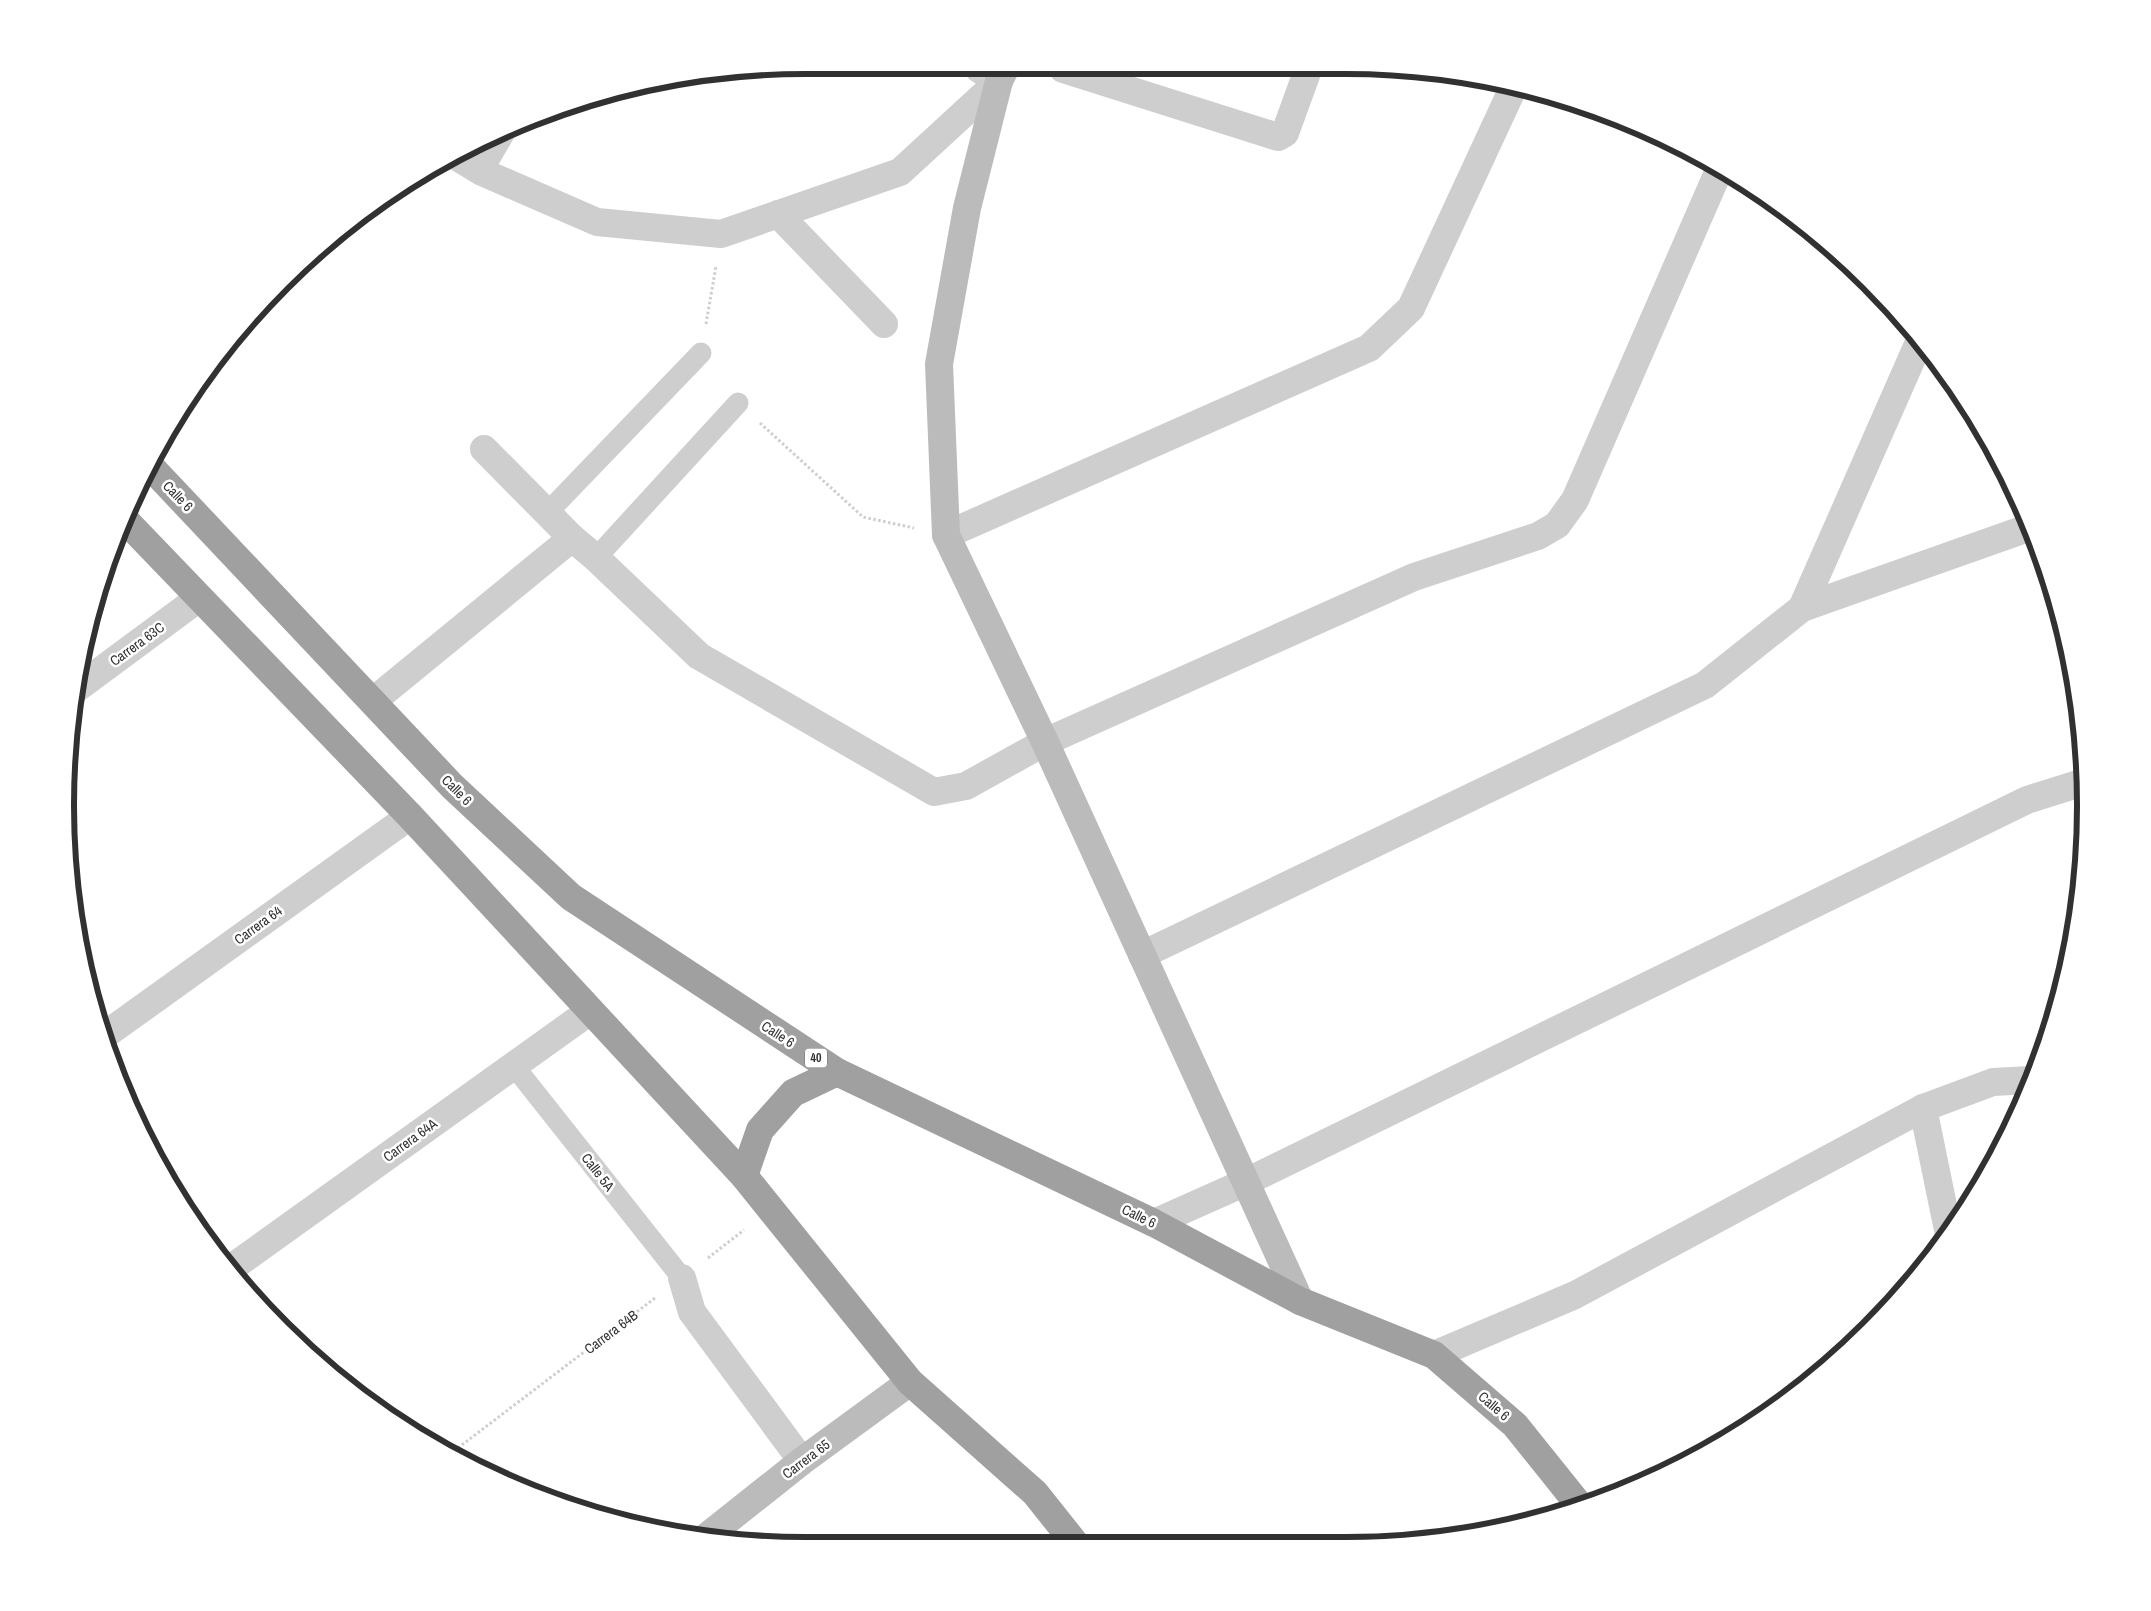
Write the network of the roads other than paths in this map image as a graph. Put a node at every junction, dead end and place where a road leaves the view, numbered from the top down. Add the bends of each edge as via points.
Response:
1 (993, 74) edge
2 (994, 74) edge
3 (1079, 74) edge
4 (1306, 74) edge
5 (1511, 93) edge
6 (500, 140) edge
7 (462, 160) edge
8 (482, 172) junction
9 (1717, 175) edge
10 (778, 214) junction
11 (884, 324) dead end
12 (1916, 348) edge
13 (701, 353) road end
14 (738, 403) road end
15 (484, 449) dead end
16 (155, 471) edge
17 (547, 513) junction
18 (129, 525) edge
19 (2024, 530) edge
20 (946, 535) junction
21 (572, 538) junction
22 (596, 558) junction
23 (199, 598) junction
24 (1802, 608) junction
25 (85, 683) edge
26 (373, 701) junction
27 (1045, 742) junction
28 (2077, 784) edge
29 (410, 816) junction
30 (1142, 955) junction
31 (590, 1011) junction
32 (110, 1031) edge
33 (514, 1066) junction
34 (837, 1072) junction
35 (2024, 1080) edge
36 (1924, 1108) junction
37 (744, 1176) junction
38 (1246, 1182) junction
39 (1947, 1222) edge
40 (1154, 1223) junction
41 (236, 1265) edge
42 (682, 1278) joint
43 (1300, 1301) junction
44 (1434, 1355) junction
45 (910, 1382) junction
46 (802, 1461) junction
47 (1575, 1500) edge
48 (713, 1531) edge
49 (1070, 1537) edge

1 - 10 street via 900,172
2 - 20 main road via 939,364
3 - 4 street via 1278,137 1285,133
5 - 20 street via 1411,308 1369,348
6 - 8 street
7 - 8 street
8 - 10 street via 597,222 721,234
9 - 27 street via 1575,500 1557,525 1538,536 1414,577
10 - 11 street
12 - 24 street
13 - 17 street
14 - 22 street
15 - 17 street
16 - 26 highway, Calle 6 / 40
17 - 21 street
18 - 23 highway
19 - 24 street
20 - 27 main road
21 - 22 street
21 - 26 street
22 - 27 street via 700,656 934,792 966,786
23 - 25 street, Carrera 63C
23 - 29 highway
24 - 30 street via 1705,685
26 - 34 highway, Calle 6 / 40 via 452,786 571,897
27 - 30 main road
28 - 38 street via 2027,800
29 - 31 highway
29 - 32 street, Carrera 64
30 - 38 main road
31 - 33 street, Carrera 64A
31 - 37 highway
33 - 41 street, Carrera 64A
33 - 42 street, Calle 5A
34 - 37 highway via 793,1093 760,1130
34 - 40 highway, Calle 6 / 40
35 - 36 street via 1993,1082
36 - 39 street
36 - 44 street via 1575,1295
37 - 45 highway
38 - 40 street
38 - 43 main road
40 - 43 highway, Calle 6 / 40
42 - 46 street via 692,1312
43 - 44 highway, Calle 6 / 40
44 - 47 highway, Calle 6 / 40 via 1516,1425
45 - 46 main road, Carrera 65
45 - 49 highway via 1036,1493
46 - 48 main road, Carrera 65

